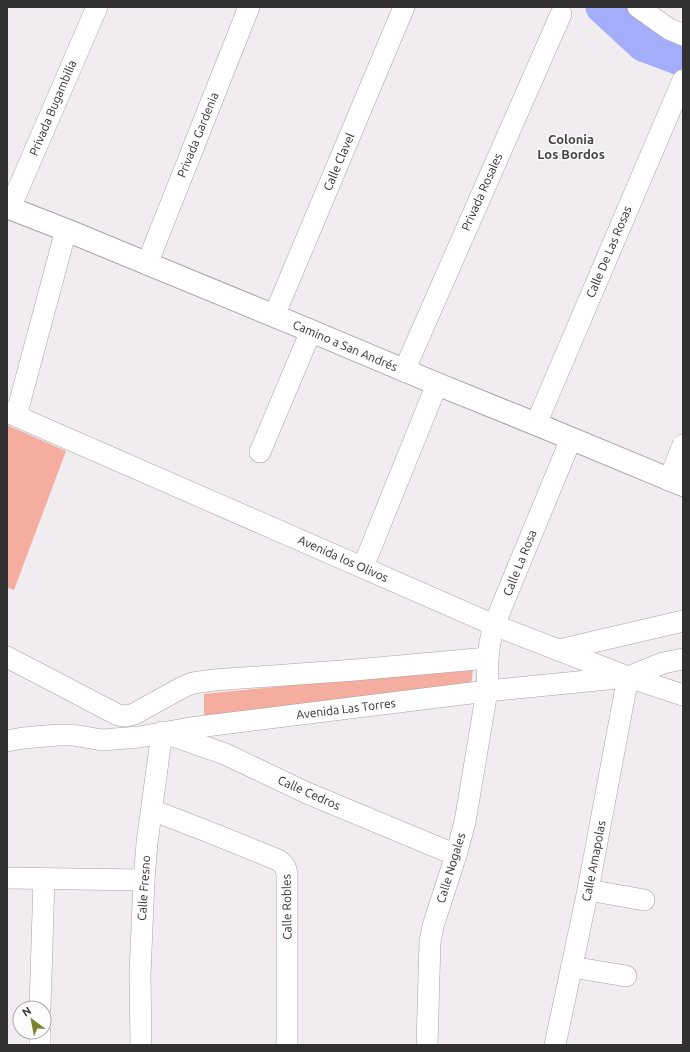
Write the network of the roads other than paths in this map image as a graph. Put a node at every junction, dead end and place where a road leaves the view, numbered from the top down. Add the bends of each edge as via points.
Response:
1 (97, 7) edge
2 (249, 7) edge
3 (404, 7) edge
4 (638, 7) edge
5 (561, 14) dead end
6 (683, 35) edge
7 (682, 81) edge
8 (8, 208) edge
9 (66, 230) junction
10 (147, 264) junction
11 (274, 316) junction
12 (311, 331) junction
13 (404, 371) junction
14 (437, 384) junction
15 (12, 414) edge
16 (536, 424) junction
17 (571, 439) junction
18 (683, 445) edge
19 (260, 452) dead end
20 (676, 483) edge
21 (363, 567) junction
22 (683, 620) edge
23 (494, 625) junction
24 (559, 650) junction
25 (7, 657) edge
26 (488, 658) junction
27 (683, 659) edge
28 (628, 677) junction
29 (487, 691) junction
30 (683, 695) edge
31 (162, 732) junction
32 (7, 741) edge
33 (152, 810) junction
34 (456, 856) junction
35 (7, 878) edge
36 (44, 879) junction
37 (144, 880) junction
38 (588, 890) junction
39 (644, 900) dead end
40 (572, 968) junction
41 (626, 976) dead end
42 (40, 1000) edge
43 (141, 1045) edge
44 (287, 1045) edge
45 (427, 1045) edge
46 (555, 1045) edge

1 - 8 street, Privada Bugambilia
2 - 10 street, Privada Gardenia
3 - 11 street, Calle Clavel
4 - 6 street via 669,29
5 - 13 street, Privada Rosales
7 - 16 street, Calle De Las Rosas
8 - 9 street, Camino a San Andrés
9 - 10 street, Camino a San Andrés
9 - 15 street
10 - 11 street, Camino a San Andrés
11 - 12 street, Camino a San Andrés
12 - 13 street, Camino a San Andrés
12 - 19 street
13 - 14 street, Camino a San Andrés
14 - 16 street, Camino a San Andrés
14 - 21 street
15 - 21 street, Avenida los Olivos
16 - 17 street, Camino a San Andrés
17 - 20 street, Camino a San Andrés
17 - 23 street, Calle La Rosa
18 - 20 street
21 - 23 street, Avenida los Olivos
22 - 24 street
23 - 24 street, Avenida los Olivos
23 - 26 street, Calle La Rosa
24 - 28 street, Avenida los Olivos
25 - 26 street via 118,714 127,716 193,683
26 - 29 street, Calle La Rosa
27 - 28 street, Avenida Las Torres via 663,663
28 - 29 street, Avenida Las Torres
28 - 30 street, Avenida los Olivos
28 - 38 street, Calle Amapolas
29 - 31 street, Avenida Las Torres
29 - 34 street, Calle Nogales via 465,822
31 - 32 street, Avenida Las Torres via 117,740 58,735
31 - 33 street, Calle Fresno
31 - 34 street, Calle Cedros via 225,754 307,793
33 - 37 street, Calle Fresno
33 - 44 street, Calle Robles via 278,860 285,866
34 - 45 street, Calle Nogales via 430,942
35 - 36 street
36 - 37 street
36 - 42 street
37 - 43 street, Calle Fresno via 140,975
38 - 39 street
38 - 40 street, Calle Amapolas
40 - 41 street
40 - 46 street, Calle Amapolas

